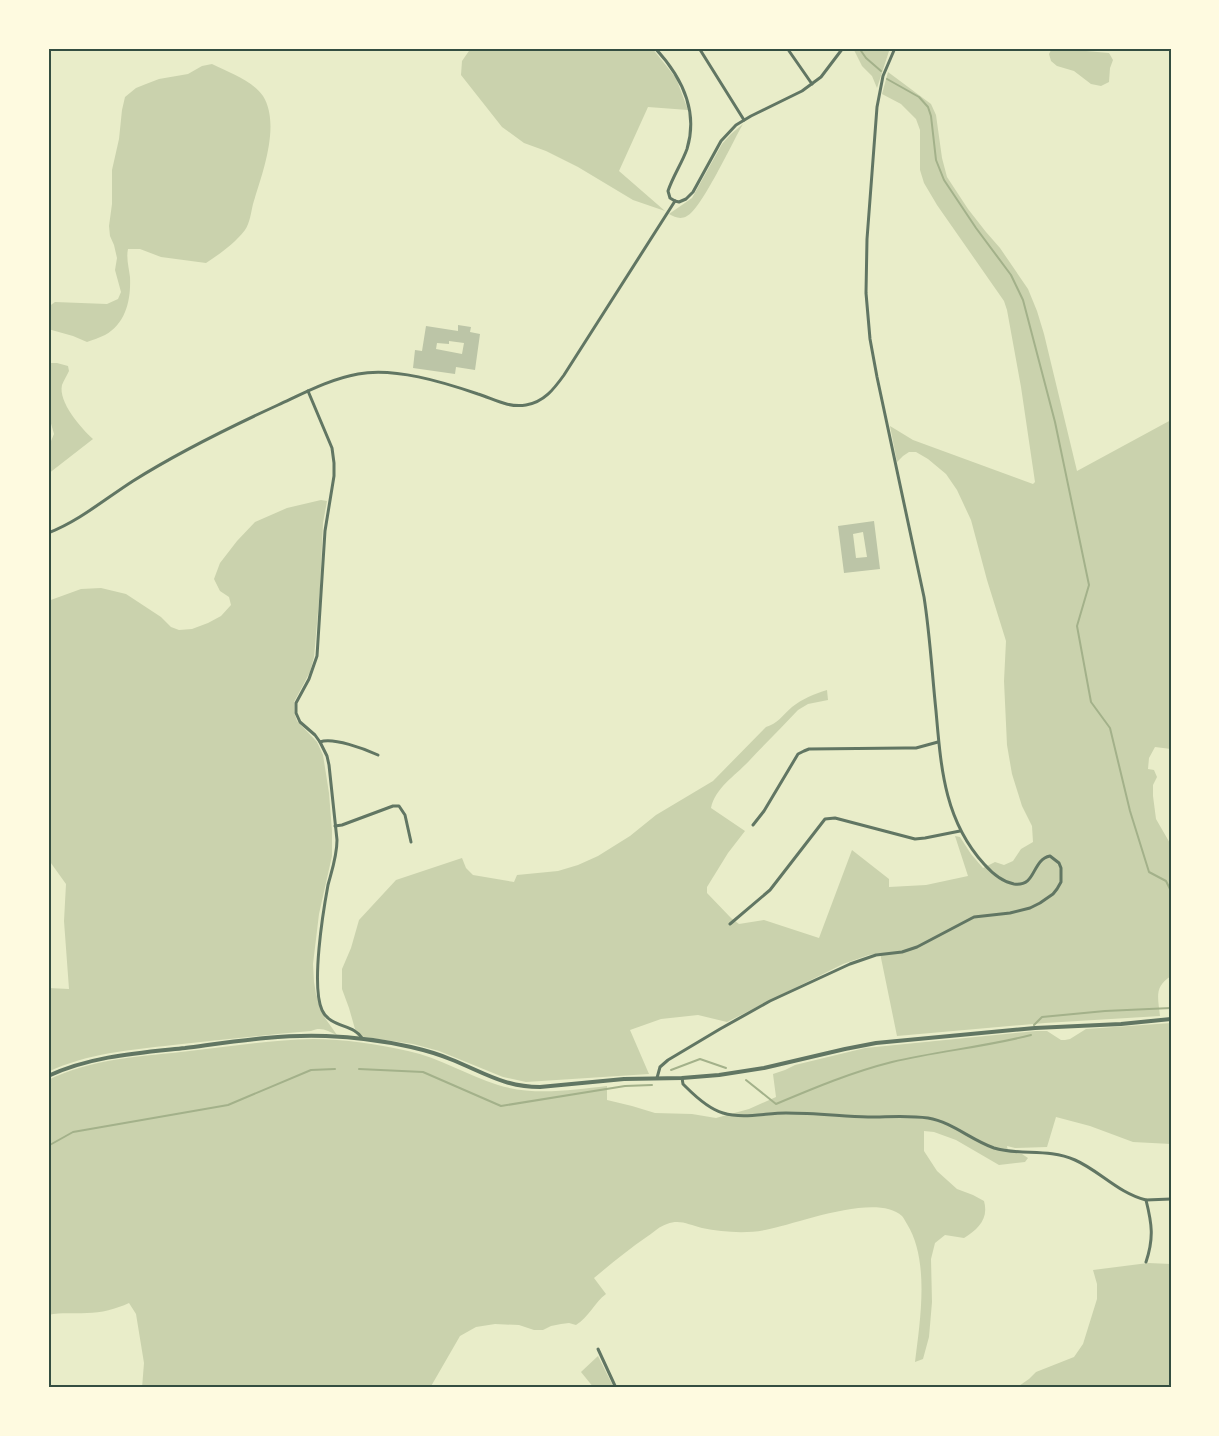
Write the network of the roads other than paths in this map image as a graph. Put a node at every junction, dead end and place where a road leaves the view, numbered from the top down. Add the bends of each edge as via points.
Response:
1 (655, 48) edge
2 (699, 48) edge
3 (787, 48) edge
4 (843, 48) edge
5 (895, 48) edge
6 (812, 84) junction
7 (744, 120) junction
8 (675, 201) junction
9 (308, 391) junction
10 (48, 533) edge
11 (320, 742) junction
12 (938, 742) junction
13 (378, 755) dead end
14 (753, 825) dead end
15 (335, 826) junction
16 (960, 831) junction
17 (411, 842) dead end
18 (730, 924) dead end
19 (1171, 1019) edge
20 (362, 1039) junction
21 (48, 1076) edge
22 (657, 1078) junction
23 (682, 1078) junction
24 (1171, 1199) edge
25 (1146, 1200) junction
26 (1146, 1262) dead end
27 (598, 1349) dead end
28 (616, 1388) edge

1 - 8 street via 682,84 691,114 688,146 668,191
2 - 7 street
3 - 6 street
4 - 6 street
5 - 12 street via 883,76 877,106 866,293 877,377 924,597
6 - 7 street
7 - 8 street via 721,141 693,192 686,199
8 - 9 street via 564,375 537,402 516,406 448,385 380,372 352,375
9 - 10 street via 174,457 69,524
9 - 11 street via 332,448 334,463 317,656 296,703 300,722
11 - 13 street via 328,740
11 - 15 street via 329,765
12 - 14 street via 916,748 804,750
12 - 16 street via 946,795
15 - 17 street via 399,806
15 - 20 street via 337,852 323,917 318,995 330,1020
16 - 18 street via 915,839 835,818 825,819 770,891
16 - 22 street via 990,871 1007,882 1026,882 1041,859 1054,858 1062,868 1058,889 1030,908 974,917 917,947 862,959 770,1001 668,1060 660,1067
19 - 23 street via 883,1042 752,1071
20 - 21 street via 298,1036 135,1053 92,1060
20 - 22 street via 427,1051 498,1080 527,1087
22 - 23 street
23 - 25 street via 686,1087 722,1113 937,1120 992,1147 1073,1159 1124,1192
24 - 25 street
25 - 26 street via 1152,1231
27 - 28 street

